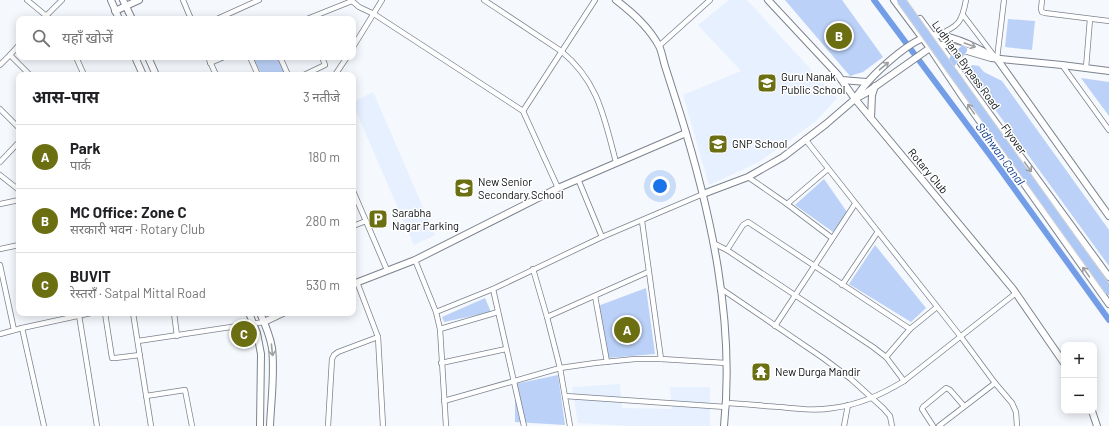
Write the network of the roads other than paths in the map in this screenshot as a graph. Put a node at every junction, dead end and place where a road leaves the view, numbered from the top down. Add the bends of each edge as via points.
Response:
1 (27, 0) edge
2 (62, 0) edge
3 (111, 0) edge
4 (139, 0) edge
5 (183, 0) edge
6 (259, 0) edge
7 (351, 0) edge
8 (382, 0) edge
9 (484, 0) edge
10 (595, 0) edge
11 (616, 0) edge
12 (710, 0) edge
13 (768, 0) edge
14 (894, 0) edge
15 (900, 0) edge
16 (906, 0) edge
17 (966, 0) edge
18 (1004, 0) edge
19 (1042, 0) edge
20 (125, 3) edge
21 (115, 11) junction
22 (374, 14) junction
23 (963, 15) junction
24 (45, 16) edge
25 (49, 16) edge
26 (118, 16) edge
27 (131, 16) edge
28 (190, 16) edge
29 (224, 16) edge
30 (314, 16) edge
31 (1090, 19) junction
32 (1109, 21) edge
33 (931, 35) junction
34 (938, 35) junction
35 (921, 39) junction
36 (356, 42) edge
37 (938, 45) junction
38 (659, 46) junction
39 (16, 48) edge
40 (929, 49) junction
41 (963, 50) junction
42 (562, 51) junction
43 (10, 55) junction
44 (997, 59) junction
45 (77, 60) edge
46 (136, 60) edge
47 (149, 60) edge
48 (209, 60) edge
49 (217, 60) edge
50 (251, 60) edge
51 (281, 60) edge
52 (323, 60) edge
53 (345, 60) edge
54 (210, 63) junction
55 (952, 63) junction
56 (0, 65) edge
57 (1062, 65) junction
58 (1086, 68) junction
59 (1109, 71) edge
60 (27, 72) edge
61 (83, 72) edge
62 (142, 72) edge
63 (155, 72) edge
64 (214, 72) edge
65 (257, 72) edge
66 (287, 72) edge
67 (310, 72) edge
68 (337, 72) edge
69 (842, 80) junction
70 (866, 82) junction
71 (875, 86) junction
72 (855, 99) junction
73 (0, 109) edge
74 (523, 111) junction
75 (871, 118) junction
76 (16, 125) edge
77 (1109, 130) edge
78 (686, 133) junction
79 (805, 139) junction
80 (16, 145) edge
81 (0, 162) edge
82 (616, 162) junction
83 (828, 169) junction
84 (0, 175) edge
85 (748, 177) junction
86 (578, 179) junction
87 (16, 188) edge
88 (558, 188) junction
89 (703, 194) junction
90 (356, 198) edge
91 (16, 201) edge
92 (0, 204) edge
93 (787, 204) junction
94 (855, 204) junction
95 (1109, 216) edge
96 (366, 221) junction
97 (642, 221) junction
98 (356, 225) edge
99 (878, 233) junction
100 (602, 237) junction
101 (832, 238) junction
102 (713, 243) junction
103 (16, 246) edge
104 (0, 249) edge
105 (727, 250) junction
106 (415, 260) junction
107 (0, 265) edge
108 (814, 266) junction
109 (387, 270) junction
110 (532, 270) junction
111 (648, 272) junction
112 (1109, 277) edge
113 (356, 283) edge
114 (356, 285) edge
115 (842, 285) junction
116 (720, 288) junction
117 (493, 289) junction
118 (1109, 291) edge
119 (1016, 293) junction
120 (795, 295) junction
121 (595, 296) junction
122 (1109, 304) edge
123 (937, 307) junction
124 (436, 312) junction
125 (498, 312) junction
126 (66, 316) edge
127 (80, 316) joint
128 (105, 316) edge
129 (134, 316) edge
130 (174, 316) edge
131 (250, 316) edge
132 (261, 316) edge
133 (277, 316) edge
134 (547, 317) junction
135 (264, 322) junction
136 (253, 324) junction
137 (775, 326) junction
138 (22, 328) junction
139 (440, 329) junction
140 (910, 329) junction
141 (14, 330) junction
142 (0, 334) edge
143 (177, 336) junction
144 (378, 337) junction
145 (961, 337) junction
146 (138, 341) junction
147 (506, 349) junction
148 (140, 355) junction
149 (886, 357) junction
150 (661, 359) junction
151 (1061, 359) edge
152 (607, 362) junction
153 (441, 363) junction
154 (726, 364) junction
155 (560, 368) junction
156 (904, 381) junction
157 (514, 382) junction
158 (995, 383) junction
159 (146, 396) junction
160 (565, 396) junction
161 (871, 397) junction
162 (444, 401) junction
163 (726, 405) junction
164 (848, 405) junction
165 (964, 406) junction
166 (1093, 414) edge
167 (44, 426) edge
168 (97, 426) edge
169 (151, 426) edge
170 (192, 426) edge
171 (260, 426) edge
172 (270, 426) edge
173 (328, 426) edge
174 (383, 426) edge
175 (446, 426) edge
176 (524, 426) edge
177 (570, 426) edge
178 (724, 426) edge
179 (844, 426) edge
180 (892, 426) edge
181 (933, 426) edge
182 (939, 426) edge
183 (1017, 426) edge
184 (1097, 426) edge

1 - 24 street
2 - 25 street
3 - 21 street
4 - 20 street
5 - 28 street
6 - 29 street
7 - 22 street
7 - 30 street
8 - 22 street
9 - 42 street
10 - 42 street
11 - 38 street via 639,19
12 - 38 street
13 - 69 street, Rotary Club
14 - 35 street
15 - 118 highway, Flyover, bridge
16 - 33 street, Ludhiana Bypass Road
17 - 23 street
18 - 44 street
19 - 31 street via 1042,12
20 - 21 street
20 - 27 street
21 - 26 street
22 - 36 street
22 - 74 street
23 - 34 street via 955,26
23 - 44 street
31 - 32 street
31 - 58 street
33 - 34 street
33 - 35 street
33 - 37 street, Ludhiana Bypass Road
34 -> 44 street via 976,47
35 - 40 street
70 -> 35 street via 896,56
37 - 40 street
37 - 41 street
37 - 55 street, Ludhiana Bypass Road
38 - 78 street
39 - 43 street
40 - 71 street
122 -> 40 street
41 - 44 street
41 - 55 highway
42 - 74 street
42 - 82 street via 582,72 597,96
43 - 56 street
43 - 60 street
44 - 57 street
44 - 95 street
45 - 61 street
46 - 62 street
47 - 63 street
48 - 54 street
49 - 54 street
50 - 65 street
51 - 66 street
52 - 67 street via 325,65
53 - 68 street
54 - 64 street
55 -> 112 street, Ludhiana Bypass Road
57 - 58 street
57 - 77 street
58 - 59 street
69 - 70 street
69 - 72 street, Rotary Club
70 - 72 street
71 - 72 street
71 - 75 street
72 - 75 street, Rotary Club
72 - 79 street
73 - 76 street
74 - 88 street
75 - 119 street, Rotary Club
78 - 82 street
78 - 89 street
79 - 83 street
79 - 85 street via 783,157
80 - 81 street
82 - 86 street
83 - 93 street
83 - 94 street
84 - 87 street
85 - 89 street
85 - 93 street
86 - 88 street
86 - 100 street
88 - 106 street
89 - 97 street
89 - 102 street
90 - 96 street
91 - 92 street
93 - 101 street
94 - 99 street
94 - 101 street
96 - 98 street
96 - 109 street
97 - 100 street
97 - 111 street
99 - 115 street
99 - 123 street
100 - 110 street
101 - 108 street
102 - 105 street
102 - 116 street
103 - 104 street
105 - 108 street via 743,225 748,222
105 - 120 street
106 - 109 street
106 - 124 street
107 - 141 street
108 - 115 street
108 - 120 street
109 - 113 street
110 - 117 street
110 - 134 street
111 - 121 street
111 - 150 street
114 - 144 street
115 - 140 street
116 - 137 street
116 - 154 street
117 - 124 street
117 - 125 street
119 - 145 street
119 - 151 street, Rotary Club
120 - 137 street
120 - 149 street
121 - 134 street
121 - 152 street
123 - 140 street
123 - 145 street
124 - 139 street
125 - 139 street
125 - 147 street
126 - 127 street
126 - 138 street
127 - 168 street
128 - 148 street via 112,358
129 - 146 street
130 - 143 street
131 - 136 street
132 - 135 street
133 - 135 street
134 - 155 street
135 - 136 street
135 -> 172 street via 272,348 273,365
136 - 143 street
136 - 171 street via 261,354
137 - 161 street via 851,379
138 - 141 street
138 - 167 street
139 - 153 street
140 - 149 street
141 - 142 street
143 - 146 street
144 - 173 street via 334,355
144 - 174 street
145 - 156 street
145 - 158 street
146 - 148 street
147 - 153 street
147 - 157 street
148 - 159 street
149 - 156 street
150 - 152 street
150 - 154 street
152 - 155 street
153 - 162 street
154 - 163 street
155 - 157 street
155 - 160 street
156 - 161 street
157 - 162 street
157 - 176 street
158 - 165 street
158 - 183 street via 1014,407
159 - 169 street
159 - 170 street via 185,390
160 - 163 street
160 - 177 street
161 - 164 street
161 - 180 street via 890,416
162 - 175 street
163 - 164 street via 810,410 833,409
163 - 178 street
164 - 179 street
165 - 181 street via 946,388 922,409
165 - 182 street
166 - 184 street

